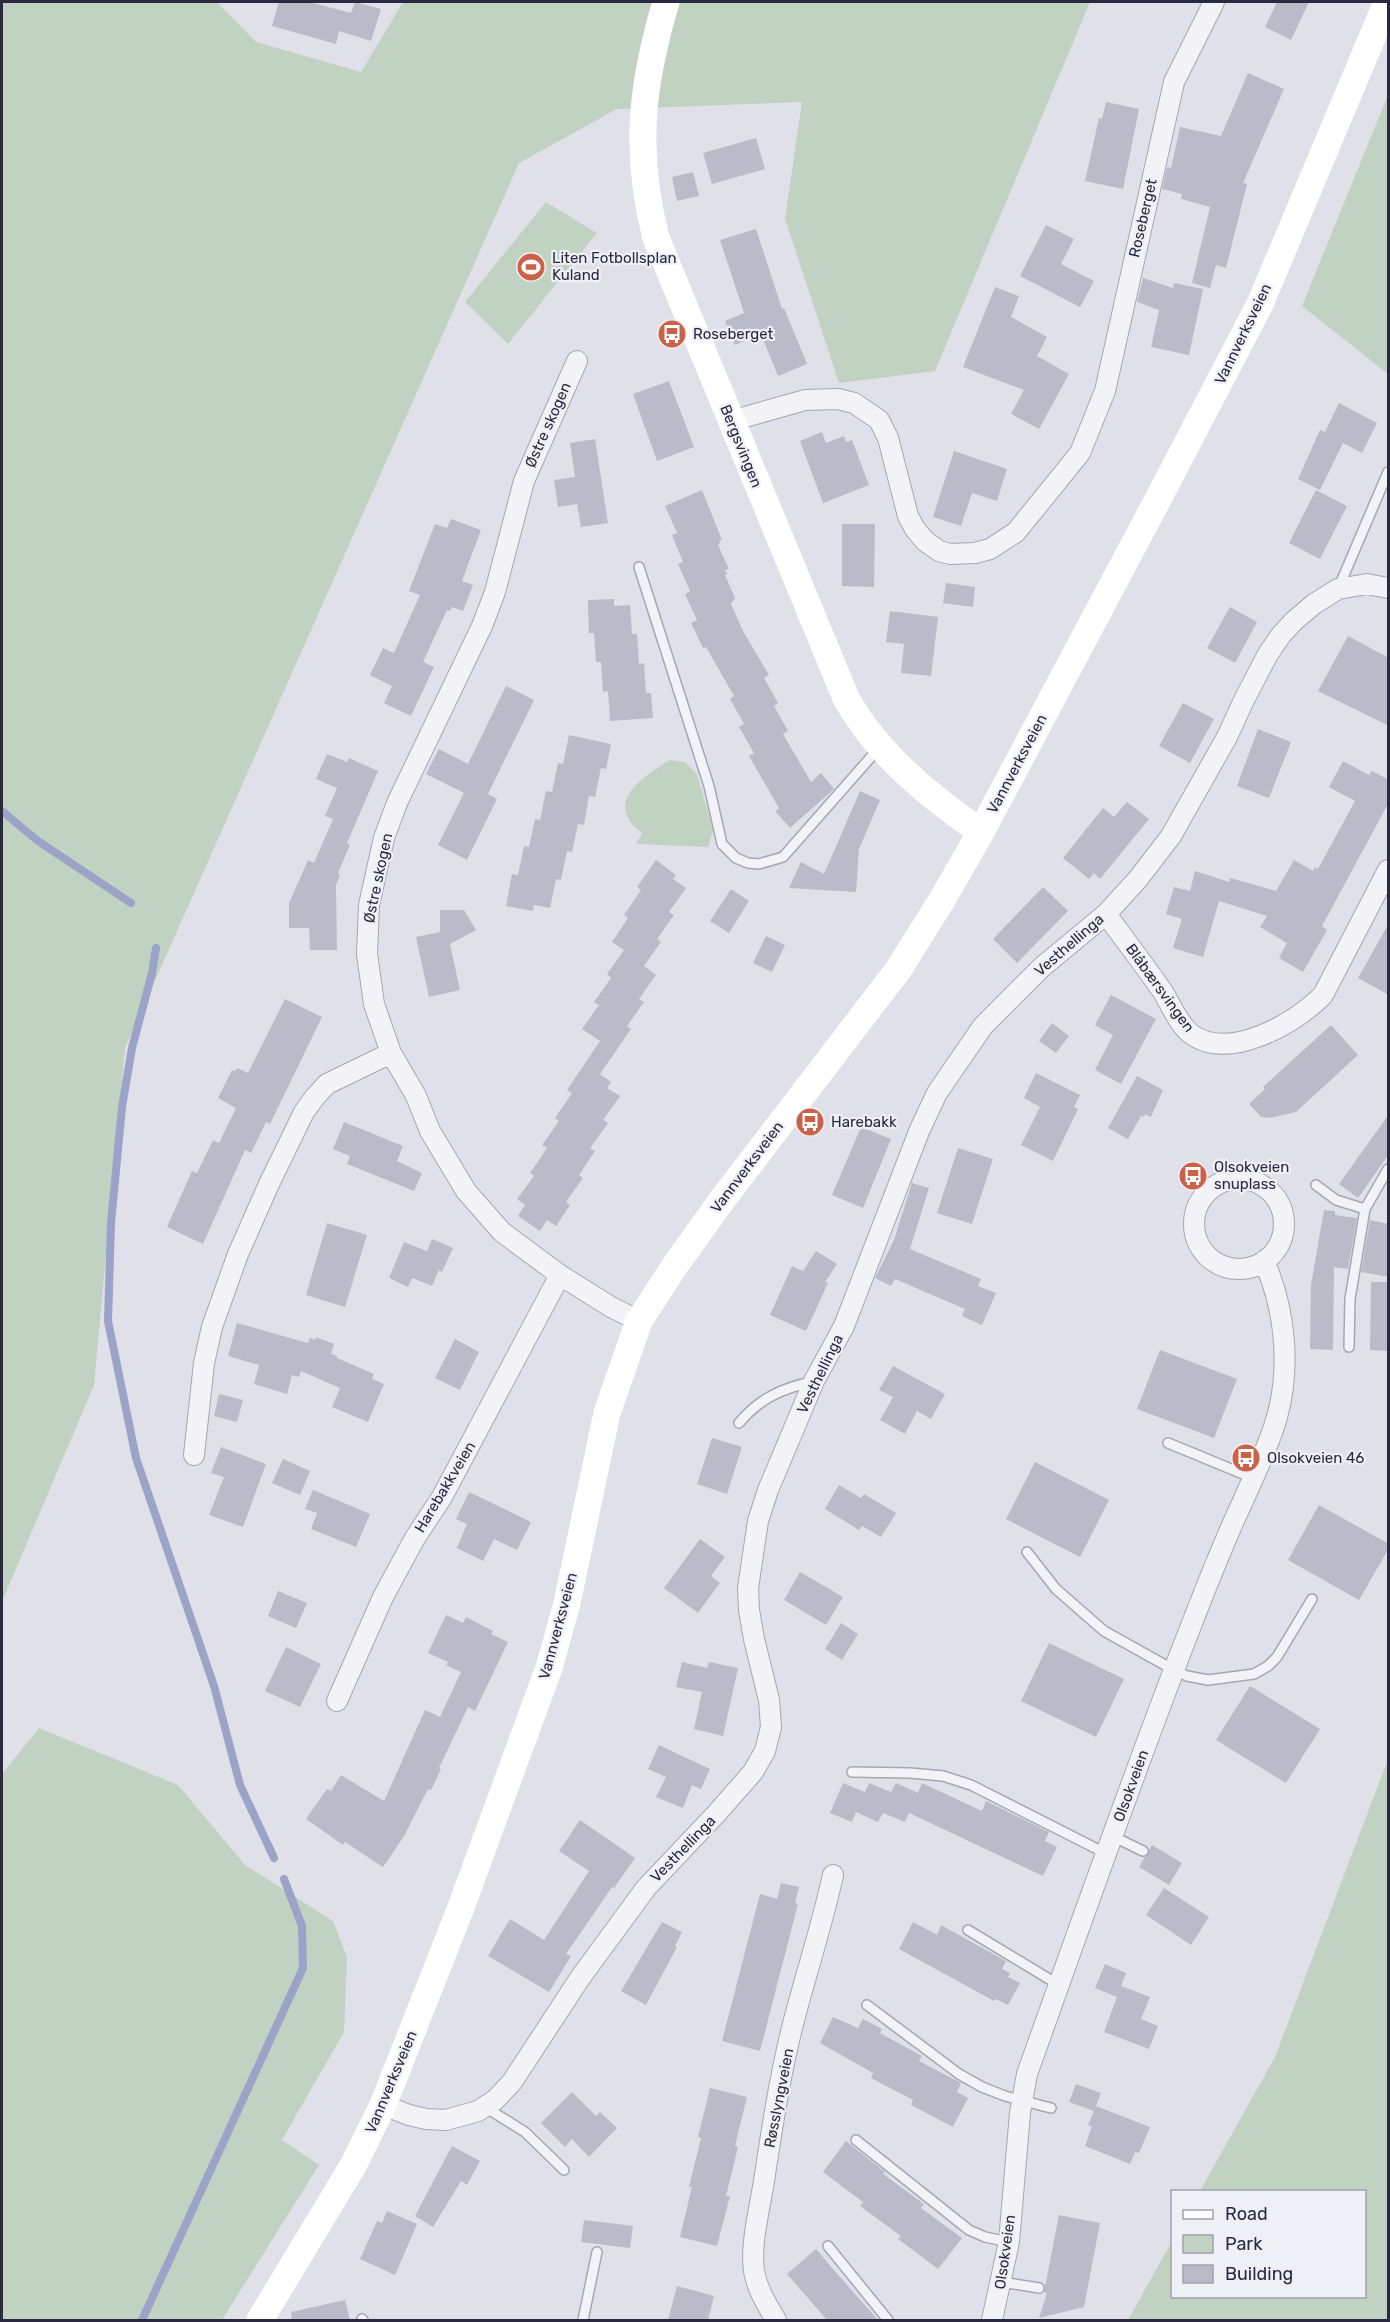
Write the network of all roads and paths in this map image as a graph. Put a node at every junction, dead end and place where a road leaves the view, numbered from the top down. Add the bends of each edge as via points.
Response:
1 (666, 2) edge
2 (1214, 2) edge
3 (1387, 2) edge
4 (577, 361) dead end
5 (731, 421) junction
6 (1389, 472) edge
7 (639, 567) dead end
8 (1389, 588) edge
9 (1338, 589) junction
10 (880, 747) junction
11 (981, 832) junction
12 (1389, 870) edge
13 (1106, 914) junction
14 (391, 1053) junction
15 (1389, 1169) edge
16 (1316, 1185) dead end
17 (1365, 1209) junction
18 (1264, 1261) junction
19 (560, 1275) junction
20 (639, 1321) junction
21 (1349, 1347) dead end
22 (814, 1381) junction
23 (739, 1423) dead end
24 (1168, 1443) dead end
25 (194, 1455) dead end
26 (1253, 1478) junction
27 (1027, 1552) dead end
28 (1312, 1599) dead end
29 (1174, 1670) junction
30 (337, 1701) dead end
31 (852, 1772) dead end
32 (1109, 1844) junction
33 (1143, 1851) dead end
34 (833, 1875) dead end
35 (968, 1930) dead end
36 (1059, 1985) junction
37 (867, 2005) dead end
38 (1022, 2101) junction
39 (383, 2105) junction
40 (485, 2107) junction
41 (1051, 2108) dead end
42 (856, 2140) dead end
43 (564, 2170) dead end
44 (1009, 2242) junction
45 (828, 2246) dead end
46 (597, 2252) dead end
47 (1002, 2282) junction
48 (1039, 2288) dead end
49 (260, 2320) edge
50 (583, 2320) edge
51 (776, 2320) edge
52 (888, 2320) edge
53 (992, 2320) edge

1 - 5 main road, Bergsvingen via 645,101 645,189 656,238
2 - 5 street, Roseberget via 1174,82 1105,391 1080,453 1016,532 990,549 975,553 950,554 926,541 908,516 888,438 879,420 854,403 806,400
3 - 11 main road, Vannverksveien via 1260,304
4 - 14 street, Østre skogen via 524,480 495,592 482,626 384,838 369,905 367,954 374,1004
5 - 10 main road, Bergsvingen via 846,699 864,730
6 - 9 lane
7 - 10 lane via 709,786 722,844 736,858 759,864 783,857
8 - 9 street via 1367,584
9 - 13 street, Vesthellinga via 1301,615 1281,635 1171,836
10 - 11 main road, Bergsvingen via 921,786
11 - 20 main road, Vannverksveien via 898,970 722,1200
12 - 13 street, Blåbærsvingen via 1323,995 1309,1010 1280,1028 1242,1041 1202,1041 1190,1034
13 - 22 street, Vesthellinga via 1042,967 983,1026 937,1094 844,1326
14 - 19 street, Østre skogen via 416,1096 429,1131 466,1191 502,1232
14 - 25 street via 327,1084 304,1112 238,1254 212,1327
15 - 17 lane
16 - 17 lane via 1336,1200
17 - 21 lane via 1350,1299
18 - 18 street via 1276,1250 1282,1236 1284,1221 1276,1199 1260,1183 1245,1179 1229,1179 1214,1185 1196,1207 1193,1221 1201,1248 1210,1259 1237,1269
18 - 26 street, Olsokveien via 1281,1315 1282,1388 1277,1416
19 - 20 street, Østre skogen
19 - 30 street, Harebakkveien via 453,1477 383,1597
20 - 39 main road, Vannverksveien via 607,1413 550,1665
22 - 23 lane via 786,1388 753,1407
22 - 40 street, Vesthellinga via 768,1490 748,1588 771,1713 765,1751 753,1772 646,1887 586,1969 513,2082
24 - 26 lane
26 - 29 street, Olsokveien
27 - 29 lane via 1064,1596 1104,1631
28 - 29 lane via 1277,1657 1254,1674 1208,1680
29 - 32 street, Olsokveien
31 - 32 lane via 943,1776
32 - 33 lane
32 - 36 street, Olsokveien
34 - 51 street, Røsslyngveien via 782,2075 760,2209 754,2269
35 - 36 lane
36 - 38 street, Olsokveien via 1027,2074
37 - 38 lane via 959,2073 982,2087
38 - 41 lane
38 - 44 street, Olsokveien
39 - 40 street, Vesthellinga via 426,2119 447,2120
39 - 49 main road, Vannverksveien via 354,2164
40 - 43 lane via 525,2132
42 - 44 lane via 969,2230
44 - 47 street, Olsokveien
45 - 52 lane
46 - 50 lane
47 - 48 lane
47 - 53 street, Olsokveien

